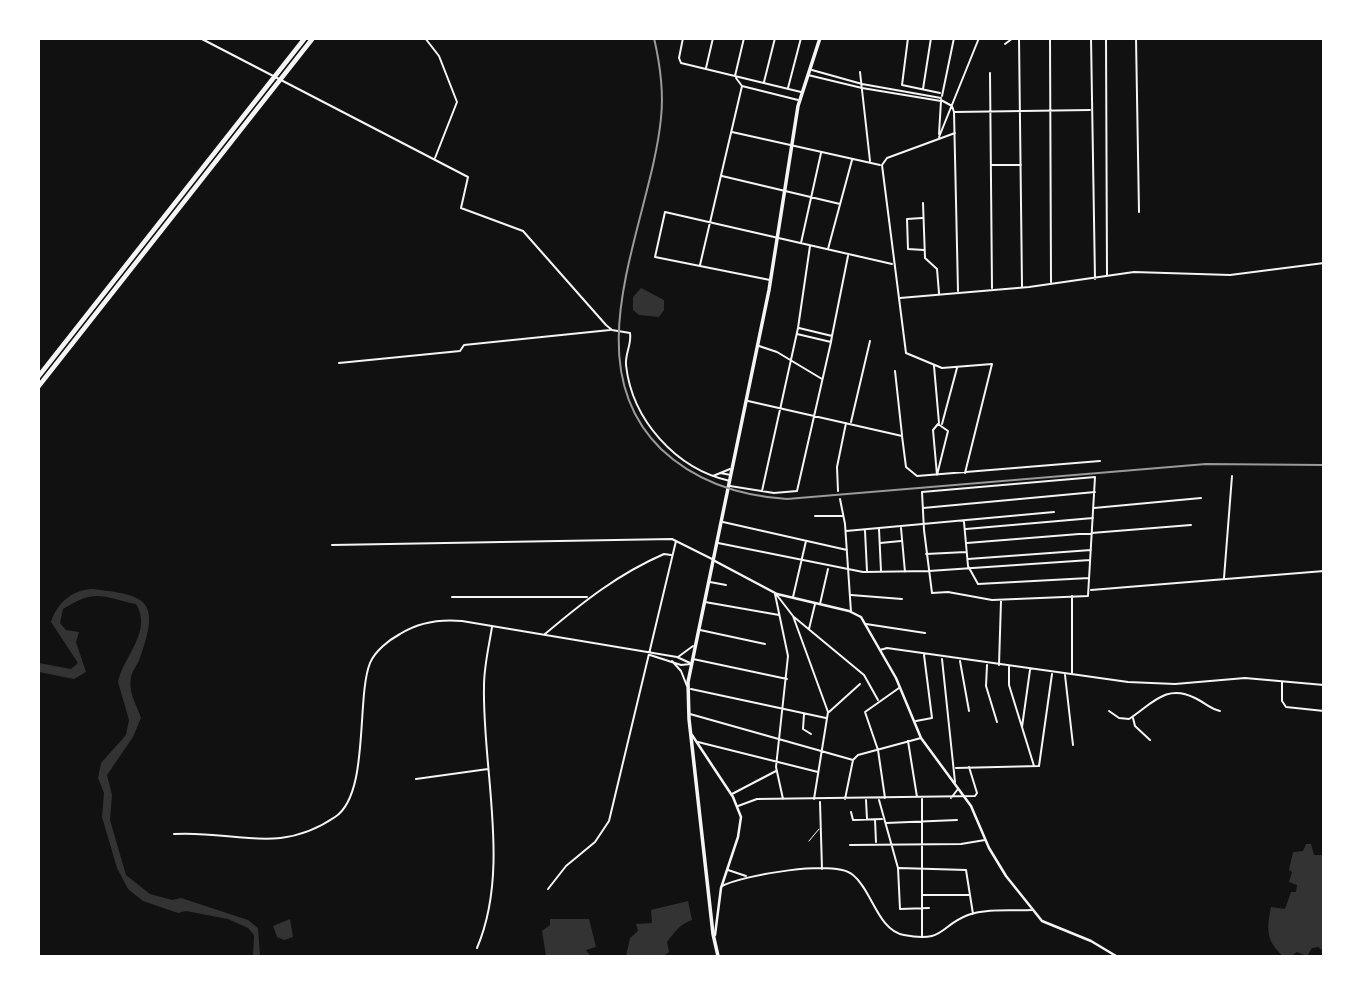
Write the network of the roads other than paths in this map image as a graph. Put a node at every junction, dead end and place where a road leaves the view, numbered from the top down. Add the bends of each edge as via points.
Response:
1 (200, 38) edge
2 (305, 38) edge
3 (313, 38) edge
4 (425, 38) edge
5 (683, 38) edge
6 (713, 38) edge
7 (744, 38) edge
8 (775, 38) edge
9 (801, 38) edge
10 (820, 38) edge
11 (908, 38) edge
12 (931, 38) edge
13 (954, 38) edge
14 (979, 38) edge
15 (1013, 38) edge
16 (1019, 38) edge
17 (1050, 38) edge
18 (1091, 38) edge
19 (1106, 38) edge
20 (1136, 38) edge
21 (1005, 44) dead end
22 (706, 69) junction
23 (808, 72) junction
24 (860, 72) dead end
25 (990, 73) dead end
26 (735, 77) junction
27 (764, 83) junction
28 (862, 83) junction
29 (742, 86) junction
30 (862, 88) junction
31 (788, 89) junction
32 (922, 90) junction
33 (801, 92) junction
34 (942, 93) junction
35 (941, 99) junction
36 (799, 100) junction
37 (952, 106) junction
38 (1021, 110) junction
39 (1050, 110) junction
40 (1091, 110) junction
41 (954, 111) junction
42 (990, 111) junction
43 (731, 131) junction
44 (955, 133) junction
45 (939, 137) junction
46 (791, 145) junction
47 (821, 152) junction
48 (887, 158) junction
49 (435, 159) junction
50 (852, 159) junction
51 (872, 163) junction
52 (881, 165) junction
53 (991, 165) junction
54 (1021, 165) junction
55 (721, 175) junction
56 (784, 191) junction
57 (811, 197) junction
58 (923, 203) dead end
59 (840, 204) junction
60 (1139, 212) dead end
61 (923, 218) junction
62 (710, 223) junction
63 (777, 238) junction
64 (800, 244) junction
65 (810, 246) junction
66 (827, 250) junction
67 (924, 250) junction
68 (849, 255) junction
69 (1324, 263) edge
70 (894, 265) junction
71 (700, 266) junction
72 (1107, 277) junction
73 (1095, 279) junction
74 (771, 280) junction
75 (1051, 283) junction
76 (1022, 288) junction
77 (992, 289) junction
78 (958, 292) junction
79 (939, 294) junction
80 (899, 298) junction
81 (798, 328) junction
82 (612, 330) junction
83 (796, 334) junction
84 (832, 336) junction
85 (870, 341) dead end
86 (831, 342) junction
87 (758, 346) junction
88 (790, 359) junction
89 (339, 363) dead end
90 (934, 365) junction
91 (957, 367) junction
92 (895, 371) dead end
93 (38, 377) edge
94 (822, 379) junction
95 (38, 387) edge
96 (747, 400) junction
97 (780, 408) junction
98 (814, 416) junction
99 (846, 423) junction
100 (850, 424) junction
101 (941, 424) junction
102 (902, 436) junction
103 (935, 451) junction
104 (943, 453) junction
105 (1100, 461) dead end
106 (734, 467) junction
107 (719, 473) junction
108 (965, 473) junction
109 (937, 475) junction
110 (712, 476) junction
111 (1232, 476) dead end
112 (731, 481) junction
113 (762, 491) junction
114 (838, 491) dead end
115 (1095, 492) junction
116 (1201, 498) dead end
117 (840, 499) dead end
118 (922, 508) junction
119 (1094, 508) junction
120 (1054, 512) dead end
121 (816, 516) dead end
122 (844, 516) junction
123 (1094, 518) junction
124 (964, 521) junction
125 (722, 522) junction
126 (1191, 525) dead end
127 (923, 526) junction
128 (901, 527) junction
129 (879, 529) junction
130 (965, 529) junction
131 (865, 530) junction
132 (846, 531) junction
133 (1093, 532) junction
134 (676, 540) junction
135 (806, 541) junction
136 (902, 541) junction
137 (717, 543) junction
138 (880, 543) junction
139 (967, 543) junction
140 (332, 545) dead end
141 (847, 550) junction
142 (1092, 550) junction
143 (967, 552) junction
144 (926, 554) junction
145 (672, 556) junction
146 (713, 559) junction
147 (968, 559) junction
148 (1091, 560) junction
149 (802, 562) junction
150 (828, 568) junction
151 (969, 568) junction
152 (1324, 570) edge
153 (929, 571) junction
154 (848, 572) junction
155 (867, 572) junction
156 (881, 572) junction
157 (905, 572) junction
158 (1090, 578) junction
159 (1224, 579) junction
160 (709, 582) junction
161 (726, 586) dead end
162 (1090, 590) junction
163 (775, 593) junction
164 (850, 595) junction
165 (1072, 596) junction
166 (452, 597) dead end
167 (588, 597) junction
168 (793, 598) junction
169 (902, 599) dead end
170 (1001, 600) junction
171 (704, 602) junction
172 (818, 604) junction
173 (851, 612) junction
174 (779, 615) junction
175 (793, 616) junction
176 (865, 624) junction
177 (492, 626) junction
178 (698, 629) junction
179 (809, 629) junction
180 (925, 633) dead end
181 (545, 634) junction
182 (696, 642) junction
183 (765, 644) dead end
184 (880, 650) junction
185 (650, 654) junction
186 (924, 654) junction
187 (677, 657) junction
188 (942, 657) junction
189 (960, 660) junction
190 (672, 661) junction
191 (691, 662) junction
192 (987, 663) junction
193 (999, 665) junction
194 (1009, 666) junction
195 (1030, 669) junction
196 (1052, 672) junction
197 (1065, 674) junction
198 (1072, 675) junction
199 (787, 679) junction
200 (1282, 681) junction
201 (860, 684) dead end
202 (1168, 684) junction
203 (1324, 685) edge
204 (688, 688) junction
205 (901, 688) junction
206 (1169, 692) junction
207 (878, 701) junction
208 (784, 709) junction
209 (1324, 710) edge
210 (969, 711) dead end
211 (1109, 711) dead end
212 (828, 712) junction
213 (1220, 712) dead end
214 (804, 713) junction
215 (689, 714) junction
216 (1133, 717) junction
217 (827, 718) junction
218 (914, 722) junction
219 (996, 722) dead end
220 (1022, 729) junction
221 (811, 734) dead end
222 (691, 735) junction
223 (780, 738) junction
224 (921, 738) junction
225 (1150, 740) dead end
226 (696, 741) junction
227 (908, 741) junction
228 (1073, 745) dead end
229 (823, 750) junction
230 (878, 750) junction
231 (693, 752) junction
232 (701, 752) junction
233 (704, 757) junction
234 (694, 760) junction
235 (853, 760) junction
236 (777, 763) junction
237 (1034, 766) junction
238 (954, 767) junction
239 (969, 767) junction
240 (489, 769) junction
241 (776, 771) junction
242 (947, 772) junction
243 (819, 773) junction
244 (416, 779) dead end
245 (955, 782) junction
246 (958, 788) junction
247 (731, 794) junction
248 (965, 797) junction
249 (917, 798) junction
250 (922, 798) junction
251 (951, 798) junction
252 (866, 799) junction
253 (879, 799) junction
254 (885, 799) junction
255 (783, 800) junction
256 (845, 800) junction
257 (814, 801) junction
258 (820, 801) junction
259 (738, 806) junction
260 (851, 812) dead end
261 (884, 818) junction
262 (867, 819) junction
263 (875, 819) junction
264 (957, 820) dead end
265 (922, 821) junction
266 (885, 823) junction
267 (819, 829) junction
268 (174, 834) dead end
269 (985, 840) junction
270 (809, 841) dead end
271 (876, 844) junction
272 (891, 844) junction
273 (922, 844) junction
274 (850, 845) dead end
275 (898, 868) junction
276 (922, 868) junction
277 (727, 869) junction
278 (822, 869) junction
279 (725, 875) junction
280 (747, 876) junction
281 (732, 881) junction
282 (722, 886) junction
283 (548, 889) dead end
284 (922, 895) junction
285 (971, 895) junction
286 (710, 900) junction
287 (719, 901) junction
288 (922, 908) junction
289 (929, 908) dead end
290 (1033, 910) junction
291 (974, 914) junction
292 (922, 936) junction
293 (477, 948) dead end
294 (716, 949) junction
295 (718, 957) edge
296 (1116, 957) edge

1 - 49 street
2 - 93 highway
3 - 95 highway
4 - 49 street via 439,56 457,102
5 - 22 street via 679,61
6 - 22 street
7 - 26 street
8 - 27 street
9 - 31 street
10 - 23 main road
11 - 32 street via 902,85
12 - 32 street
13 - 34 street
14 - 37 street
15 - 21 street
16 - 38 street
17 - 39 street
18 - 40 street
19 - 72 street
20 - 60 street
22 - 26 street
23 - 28 street
23 - 30 street
23 - 33 main road
24 - 28 street
25 - 42 street
26 - 27 street
26 - 29 street
27 - 31 street
28 - 30 street
28 - 35 street
29 - 36 street
29 - 43 street
30 - 35 street
30 - 51 street
31 - 33 street
32 - 34 street
33 - 36 main road
34 - 35 street
35 - 37 street
35 - 45 street
36 - 46 main road
37 - 41 street
37 - 45 street
38 - 39 street
38 - 42 street
38 - 54 street
39 - 40 street
39 - 75 street
40 - 73 street
41 - 42 street
41 - 44 street
42 - 53 street
43 - 46 street
43 - 55 street
44 - 45 street
44 - 78 street
45 - 48 street
46 - 47 street
46 - 56 main road
47 - 50 street
47 - 57 street
48 - 51 street
48 - 52 street
49 - 82 street via 468,177 461,208 523,231
50 - 51 street
50 - 59 street
51 - 52 street
52 - 70 street
53 - 54 street
53 - 77 street
54 - 76 street
55 - 56 street
55 - 62 street
56 - 57 street
56 - 63 main road
57 - 59 street
57 - 64 street
58 - 61 street
59 - 66 street
61 - 67 street
61 - 67 street via 907,219 908,249
62 - 63 street
62 - 71 street
62 - 71 street via 665,212 655,257
63 - 64 street
63 - 74 main road
64 - 65 street
65 - 66 street
65 - 81 street
66 - 68 street
67 - 79 street via 926,261 938,270
68 - 70 street
68 - 84 street
69 - 72 street via 1236,275 1147,271
70 - 80 street
71 - 74 street
72 - 73 street
73 - 75 street
74 - 87 main road
75 - 76 street
76 - 77 street
77 - 78 street
78 - 79 street
79 - 80 street
80 - 90 street via 906,353
81 - 83 street
81 - 84 street
82 - 89 street
82 - 110 street via 631,334 626,354 628,379 651,428 682,460
83 - 86 street
83 - 88 street
84 - 86 street
85 - 100 street
86 - 94 street
87 - 88 street
87 - 96 main road
88 - 94 street
88 - 97 street
90 - 91 street
90 - 101 street
91 - 101 street
91 - 108 street via 992,364
92 - 102 street
94 - 98 street
96 - 97 street
96 - 106 main road
97 - 98 street
97 - 113 street
98 - 99 street
98 - 113 street via 797,491
99 - 100 street
99 - 114 street via 837,467
100 - 102 street
101 - 103 street via 933,428
101 - 104 street via 948,430
102 - 109 street via 908,471 917,476
103 - 104 street
103 - 109 street
104 - 109 street
105 - 108 street
106 - 107 street
106 - 112 main road
107 - 110 street
107 - 112 street
108 - 109 street
110 - 112 street
111 - 159 street
112 - 113 street
112 - 125 main road
115 - 118 street
115 - 118 street via 1096,478 922,492
115 - 119 street
116 - 119 street
117 - 122 street
118 - 127 street
119 - 123 street
120 - 124 street
121 - 122 street
122 - 132 street
123 - 130 street
123 - 133 street
124 - 127 street
124 - 130 street
125 - 135 street
125 - 137 main road
126 - 133 street
127 - 128 street
127 - 144 street
128 - 129 street
128 - 136 street
129 - 131 street
129 - 138 street
130 - 139 street
131 - 132 street
131 - 155 street
132 - 141 street
133 - 139 street
133 - 142 street
134 - 140 street
134 - 145 street
134 - 146 street
135 - 141 street
135 - 149 street
136 - 138 street
136 - 157 street
137 - 146 main road
137 - 149 street
138 - 156 street
139 - 143 street
141 - 154 street
142 - 147 street
142 - 148 street
143 - 144 street
143 - 147 street
144 - 153 street
145 - 167 street via 664,554 631,569
145 - 185 street
146 - 160 main road
146 - 163 street
147 - 151 street
148 - 151 street
148 - 158 street
149 - 150 street
149 - 168 street
150 - 154 street
150 - 172 street
151 - 153 street
151 - 158 street via 974,581 982,585
152 - 159 street
153 - 157 street
153 - 170 street via 932,593
154 - 155 street
154 - 164 street
155 - 156 street
156 - 157 street
158 - 162 street
159 - 162 street
160 - 161 street
160 - 171 main road
162 - 165 street
163 - 168 street
163 - 174 street
163 - 175 street
164 - 169 street
164 - 173 street
165 - 170 street
165 - 198 street
166 - 167 street
167 - 181 street
168 - 172 street
170 - 193 street
171 - 174 street
171 - 178 main road
172 - 173 street
172 - 179 street
173 - 176 street
174 - 199 street via 788,654
175 - 179 street
175 - 212 street
176 - 180 street
176 - 184 street
177 - 181 street
177 - 240 street via 484,686
177 - 268 street via 453,620 424,623 398,635 373,657 353,783 335,817 297,835 257,841 207,832
178 - 182 main road
178 - 183 street
179 - 207 street via 864,675
181 - 185 street
182 - 187 street
182 - 191 main road
184 - 186 street
184 - 205 street
185 - 187 street
185 - 190 street
185 - 283 street via 608,823
186 - 188 street
186 - 218 street via 932,718
187 - 191 street
188 - 189 street
188 - 238 street
189 - 192 street
189 - 210 street
190 - 191 street
190 - 204 street
191 - 199 street
191 - 204 main road
192 - 193 street
192 - 219 street via 986,685
193 - 194 street
194 - 195 street
194 - 220 street via 1009,685
195 - 196 street
195 - 220 street
196 - 197 street
196 - 237 street via 1040,766
197 - 198 street
197 - 228 street
198 - 202 street
199 - 208 street
200 - 202 street via 1236,678
200 - 203 street
200 - 209 street via 1286,707
201 - 212 street
202 - 206 street
204 - 208 street
204 - 215 main road
205 - 207 street
205 - 218 street
206 - 213 street via 1188,695
206 - 216 street
207 - 230 street via 865,712
208 - 214 street
208 - 223 street
211 - 216 street via 1123,719
212 - 217 street
214 - 217 street
214 - 221 street via 803,729
215 - 222 main road
215 - 223 street
216 - 225 street
217 - 229 street
218 - 224 street
220 - 237 street
222 - 226 street
222 - 231 main road
223 - 229 street
223 - 236 street
224 - 227 street
224 - 242 street
226 - 232 street
226 - 236 street
227 - 230 street
227 - 249 street
229 - 235 street
229 - 243 street
230 - 235 street
230 - 254 street
231 - 232 street
231 - 233 street
231 - 234 main road
232 - 233 street
233 - 234 street
233 - 247 street
234 - 286 main road
235 - 256 street
236 - 241 street
236 - 243 street
237 - 239 street
238 - 239 street
238 - 242 street
238 - 245 street
239 - 248 street via 978,794
240 - 244 street
240 - 293 street via 493,893
241 - 247 street
241 - 255 street
242 - 245 street
243 - 257 street
245 - 246 street
246 - 248 street
246 - 251 street
247 - 259 street
248 - 251 street
248 - 269 street
249 - 250 street
249 - 254 street
250 - 251 street
250 - 265 street
252 - 253 street
252 - 256 street
252 - 262 street
253 - 254 street
253 - 261 street
255 - 257 street
255 - 259 street via 755,799
256 - 258 street
257 - 258 street
258 - 267 street
259 - 277 street via 740,828
260 - 262 street via 853,820
261 - 263 street
261 - 266 street
262 - 263 street
263 - 271 street
264 - 265 street
265 - 266 street
265 - 273 street
266 - 272 street
267 - 270 lane
267 - 278 street
269 - 273 street
269 - 290 street
271 - 272 street
271 - 274 street
272 - 273 street
272 - 275 street
273 - 276 street
275 - 276 street
275 - 288 street via 900,909
276 - 284 street
276 - 285 street via 963,869 968,872
277 - 279 street
277 - 280 street
278 - 280 street
278 - 292 street via 851,873 893,931
279 - 281 street
279 - 282 street
280 - 281 street
281 - 282 street
282 - 287 street
284 - 285 street
284 - 288 street
285 - 291 street
286 - 287 street
286 - 294 main road
287 - 294 street
288 - 289 street
288 - 292 street
290 - 291 street
290 - 296 street via 1043,922 1091,941
291 - 292 street via 942,934
294 - 295 main road

